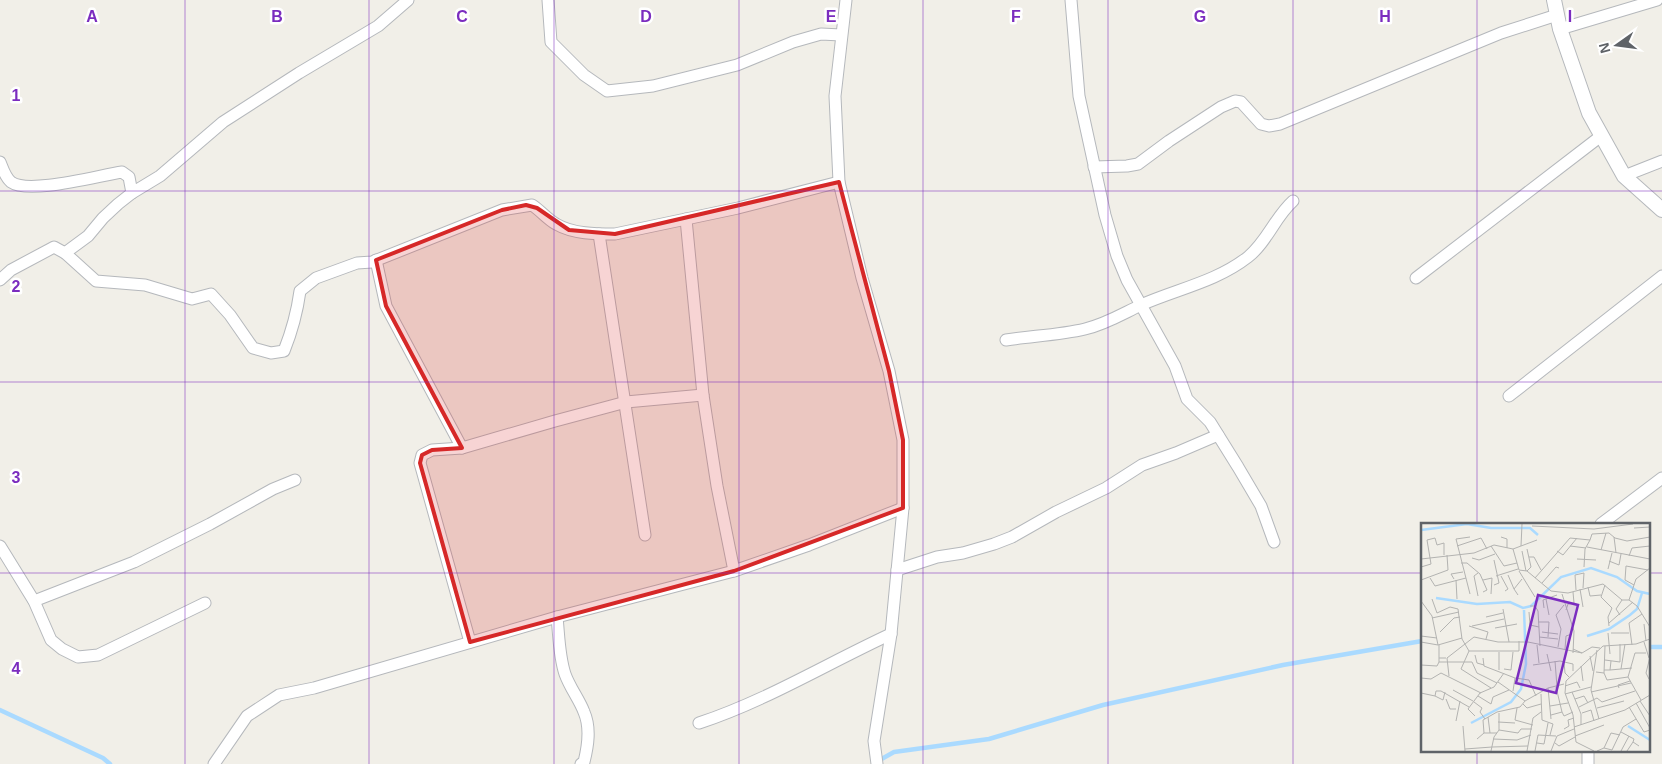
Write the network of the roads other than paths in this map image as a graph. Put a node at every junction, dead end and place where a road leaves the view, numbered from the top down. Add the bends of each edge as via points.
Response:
1 (408, 0) edge
2 (548, 0) edge
3 (846, 0) edge
4 (1071, 0) edge
5 (1554, 0) edge
6 (1657, 0) edge
7 (1557, 14) junction
8 (1560, 29) junction
9 (842, 35) junction
10 (1601, 136) junction
11 (1662, 161) edge
12 (0, 162) edge
13 (1094, 167) junction
14 (1624, 176) junction
15 (840, 182) junction
16 (132, 193) junction
17 (1293, 201) dead end
18 (1662, 210) edge
19 (686, 219) junction
20 (599, 234) junction
21 (65, 253) junction
22 (376, 260) junction
23 (1662, 276) edge
24 (1416, 278) dead end
25 (0, 280) edge
26 (1141, 305) junction
27 (1006, 340) dead end
28 (703, 395) junction
29 (1508, 396) dead end
30 (626, 402) junction
31 (1218, 435) junction
32 (462, 448) junction
33 (1662, 478) edge
34 (295, 480) dead end
35 (903, 508) junction
36 (1602, 523) edge
37 (645, 536) dead end
38 (1274, 542) dead end
39 (0, 546) edge
40 (897, 570) junction
41 (734, 571) junction
42 (34, 601) junction
43 (206, 603) dead end
44 (557, 617) junction
45 (891, 634) junction
46 (470, 642) junction
47 (699, 723) dead end
48 (214, 764) edge
49 (581, 764) edge
50 (877, 764) edge

1 - 16 street via 378,26 223,122 160,176
2 - 9 street via 551,42 584,75 607,91 652,86 737,65 821,34
3 - 9 street
4 - 13 street via 1079,96
5 - 7 street
6 - 8 street
7 - 8 street
7 - 13 street via 1280,124 1261,124 1242,102 1234,101 1169,140 1138,164
8 - 10 street via 1589,113
9 - 15 street via 835,96
10 - 14 street
10 - 24 street
11 - 14 street
12 - 16 street via 5,175 17,185 66,183 122,172 129,176
13 - 26 street via 1117,256
14 - 18 street
15 - 19 street
15 - 35 street via 862,278 889,371 902,440
16 - 21 street via 88,236
17 - 26 street via 1249,256 1217,277
19 - 20 street via 615,234
19 - 28 street
20 - 22 street via 570,230 555,224 532,204 526,204 502,210
20 - 30 street
21 - 22 street via 96,281 145,285 192,299 211,294 253,348 271,352 284,351 295,322 300,291 316,278 357,263
21 - 25 street via 54,247 11,270
22 - 32 street via 386,306
23 - 29 street
26 - 27 street via 1113,320 1085,329
26 - 31 street via 1175,366 1188,399
28 - 30 street
28 - 41 street
30 - 32 street
30 - 37 street
31 - 38 street via 1261,506
31 - 40 street via 1142,464 1106,488 1012,537
32 - 46 street via 432,450 422,455 420,463
33 - 36 street
34 - 42 street via 134,562
35 - 40 street
35 - 41 street
39 - 42 street
40 - 45 street
41 - 44 street
42 - 43 street via 51,640 78,657 98,655
44 - 46 street
44 - 49 street via 561,657 571,688 586,714 588,726 588,746
45 - 47 street via 764,696
45 - 50 street via 874,741
46 - 48 street via 314,688 279,695 247,716

